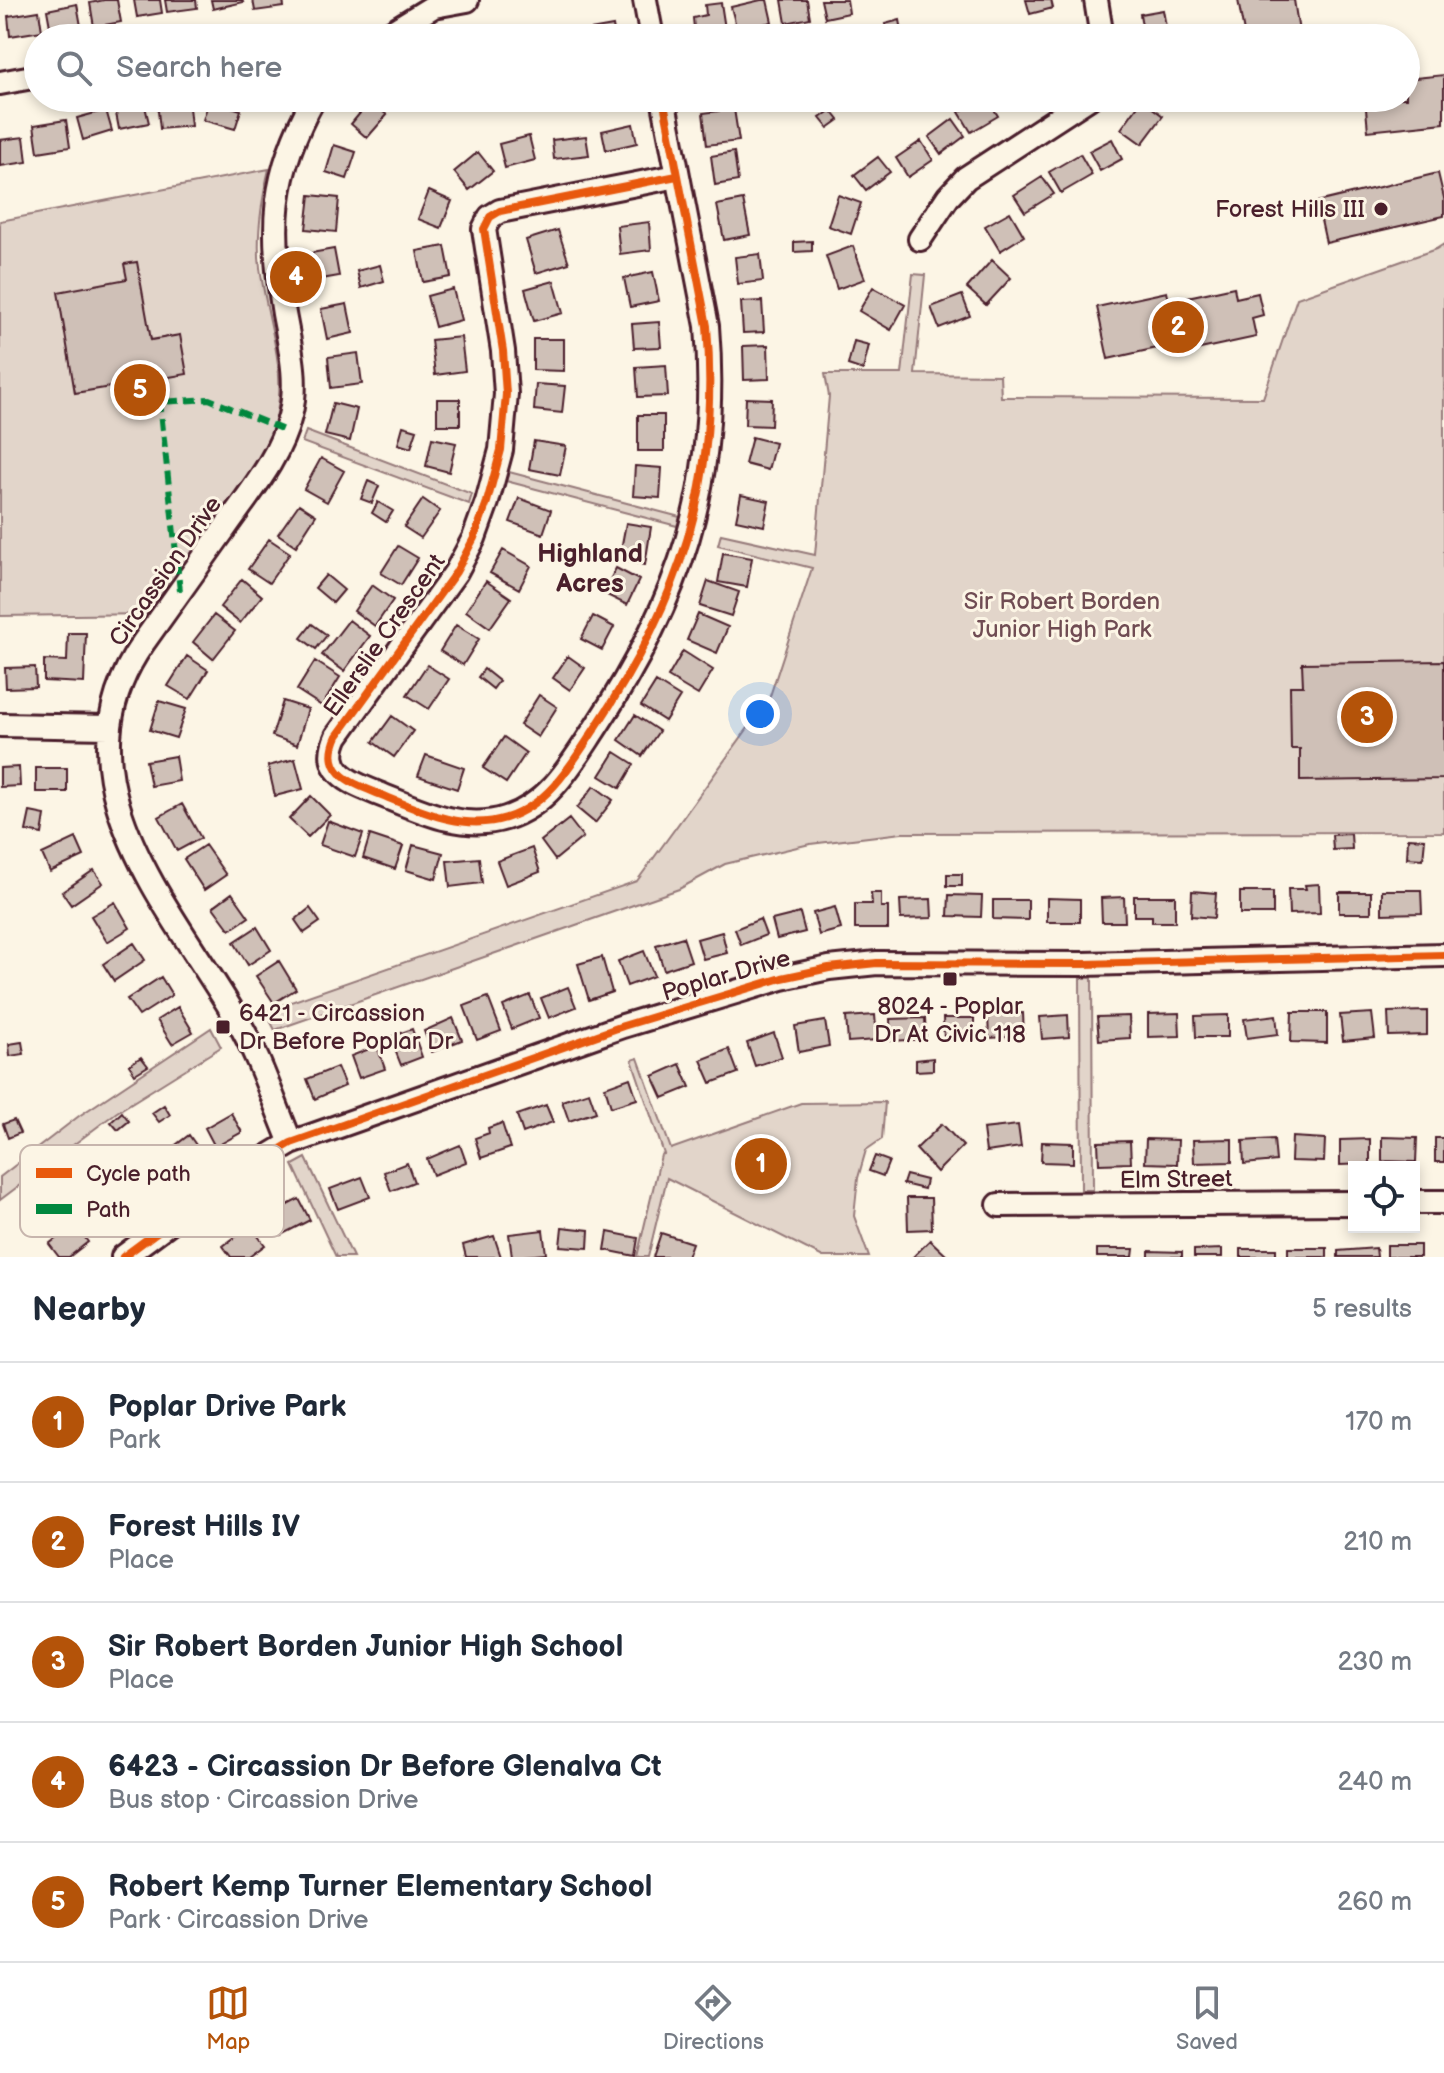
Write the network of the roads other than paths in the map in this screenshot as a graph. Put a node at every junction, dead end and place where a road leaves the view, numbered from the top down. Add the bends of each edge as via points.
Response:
1 (467, 0) edge
2 (645, 0) edge
3 (1096, 0) edge
4 (405, 24) edge
5 (649, 24) edge
6 (1100, 24) edge
7 (24, 79) edge
8 (0, 83) edge
9 (306, 112) edge
10 (666, 112) edge
11 (1067, 112) edge
12 (677, 176) junction
13 (920, 239) dead end
14 (0, 725) edge
15 (109, 727) junction
16 (1444, 955) edge
17 (291, 1143) junction
18 (284, 1147) edge
19 (1420, 1202) edge
20 (1444, 1202) edge
21 (1348, 1203) edge
22 (999, 1205) dead end
23 (150, 1237) edge
24 (123, 1257) edge

1 - 4 street via 434,6
2 - 5 street
3 - 6 street
7 - 8 street
9 - 15 street, Circassion Drive via 277,191 275,222 294,376 290,417 259,479 138,651
10 - 12 street, Ellerslie Crescent
11 - 13 street via 966,178
12 - 12 street, Ellerslie Crescent via 707,326 707,437 682,560 637,659 550,791 516,815 486,823 450,820 346,781 334,763 337,736 456,572 481,521 496,473 506,394 486,222 500,211
14 - 15 street
15 - 17 street, Circassion Drive via 112,785 128,837 241,1026
16 - 17 street, Poplar Drive via 829,968 623,1026
17 - 18 street, Poplar Drive
19 - 20 street
21 - 22 street, Elm Street
23 - 24 street, Poplar Drive

